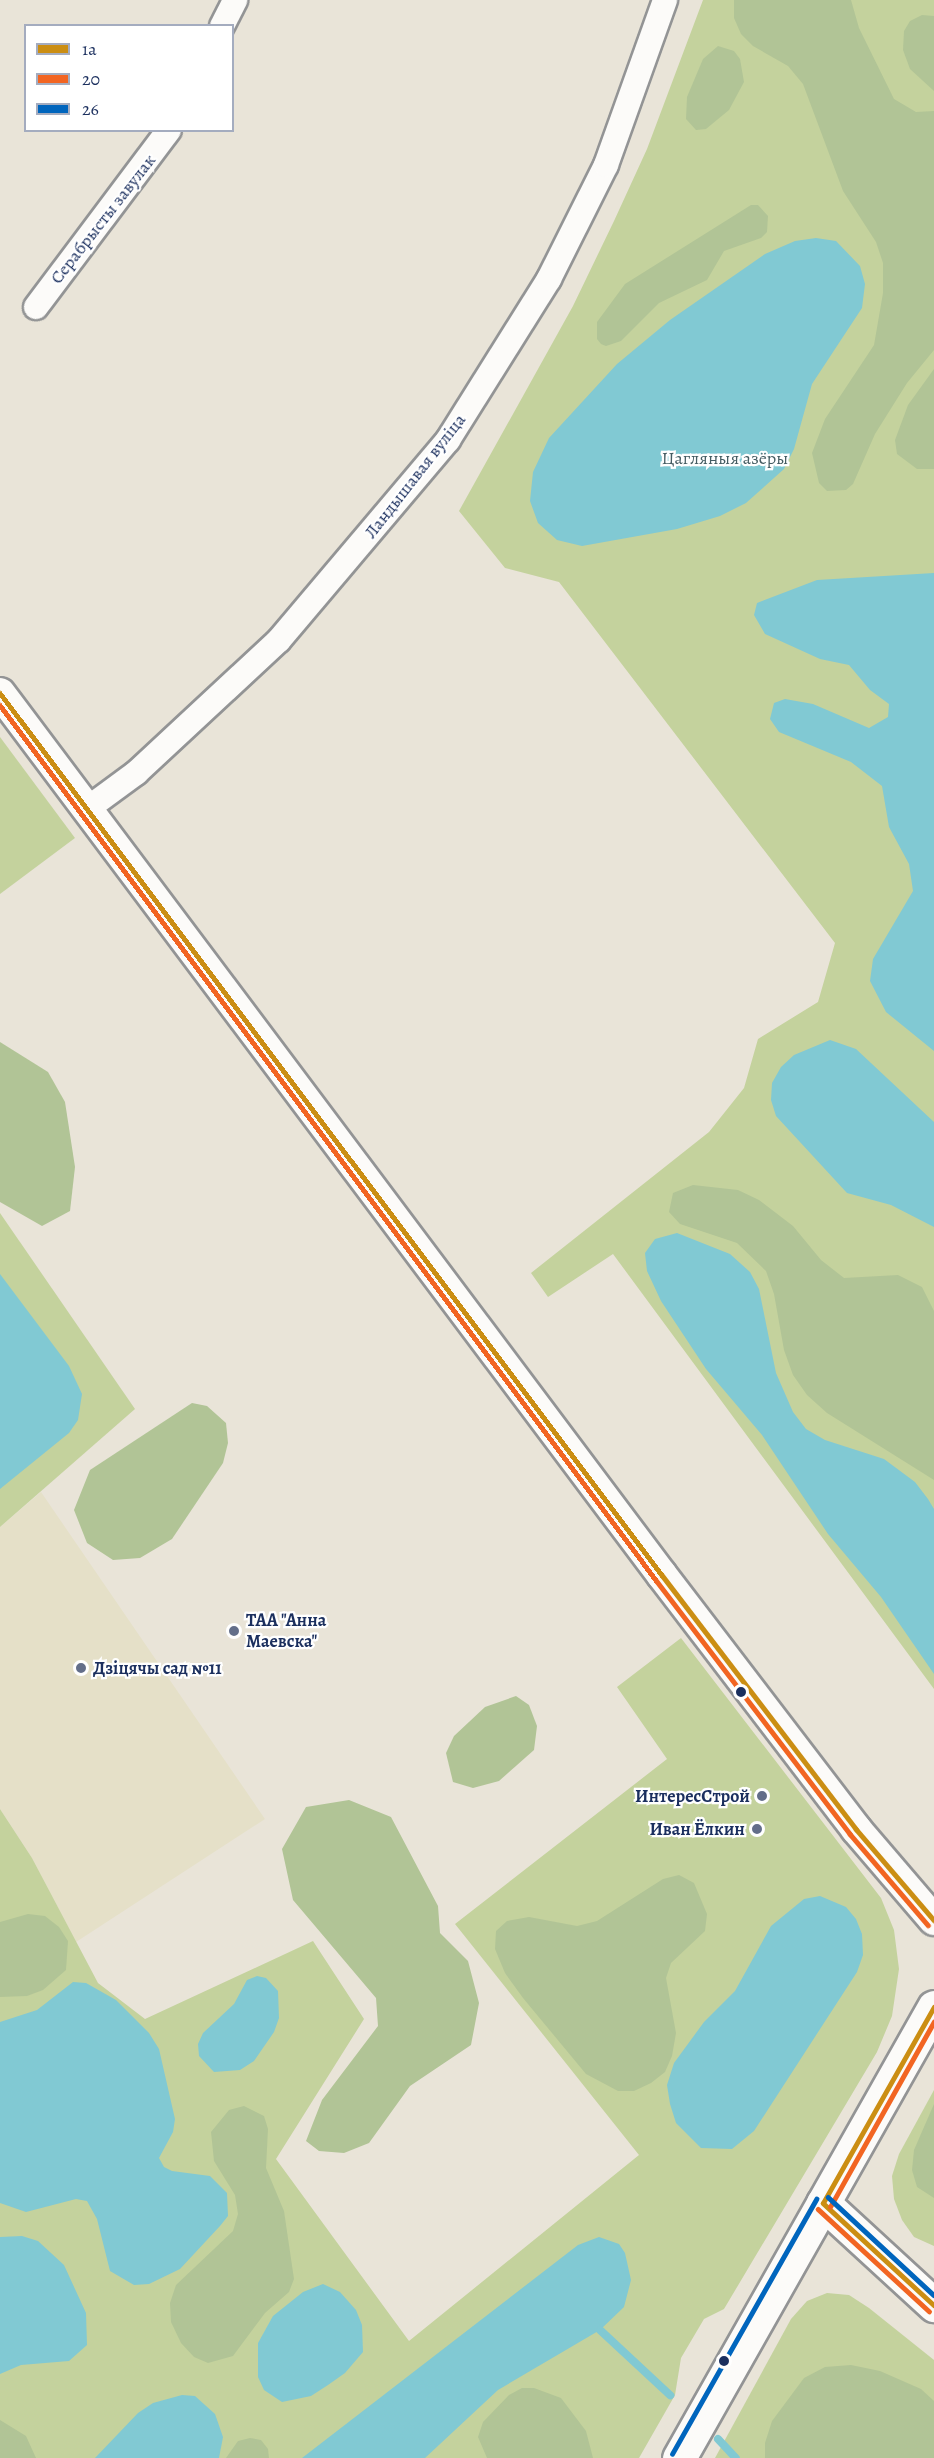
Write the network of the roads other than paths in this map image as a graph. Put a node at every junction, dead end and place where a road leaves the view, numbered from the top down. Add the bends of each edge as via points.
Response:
1 (235, 0) edge
2 (665, 0) edge
3 (223, 24) edge
4 (167, 132) edge
5 (36, 307) dead end
6 (0, 693) edge
7 (87, 809) junction
8 (934, 1920) edge
9 (934, 2007) edge
10 (822, 2203) junction
11 (934, 2305) edge
12 (679, 2458) edge

1 - 3 street
2 - 7 street, Ландышавая вуліца via 628,111 596,185 549,279 448,440 279,640 136,773
4 - 5 street, Серабрысты завулак
6 - 7 street
7 - 8 street via 748,1688 856,1829
9 - 10 main road
10 - 11 main road
10 - 12 main road

